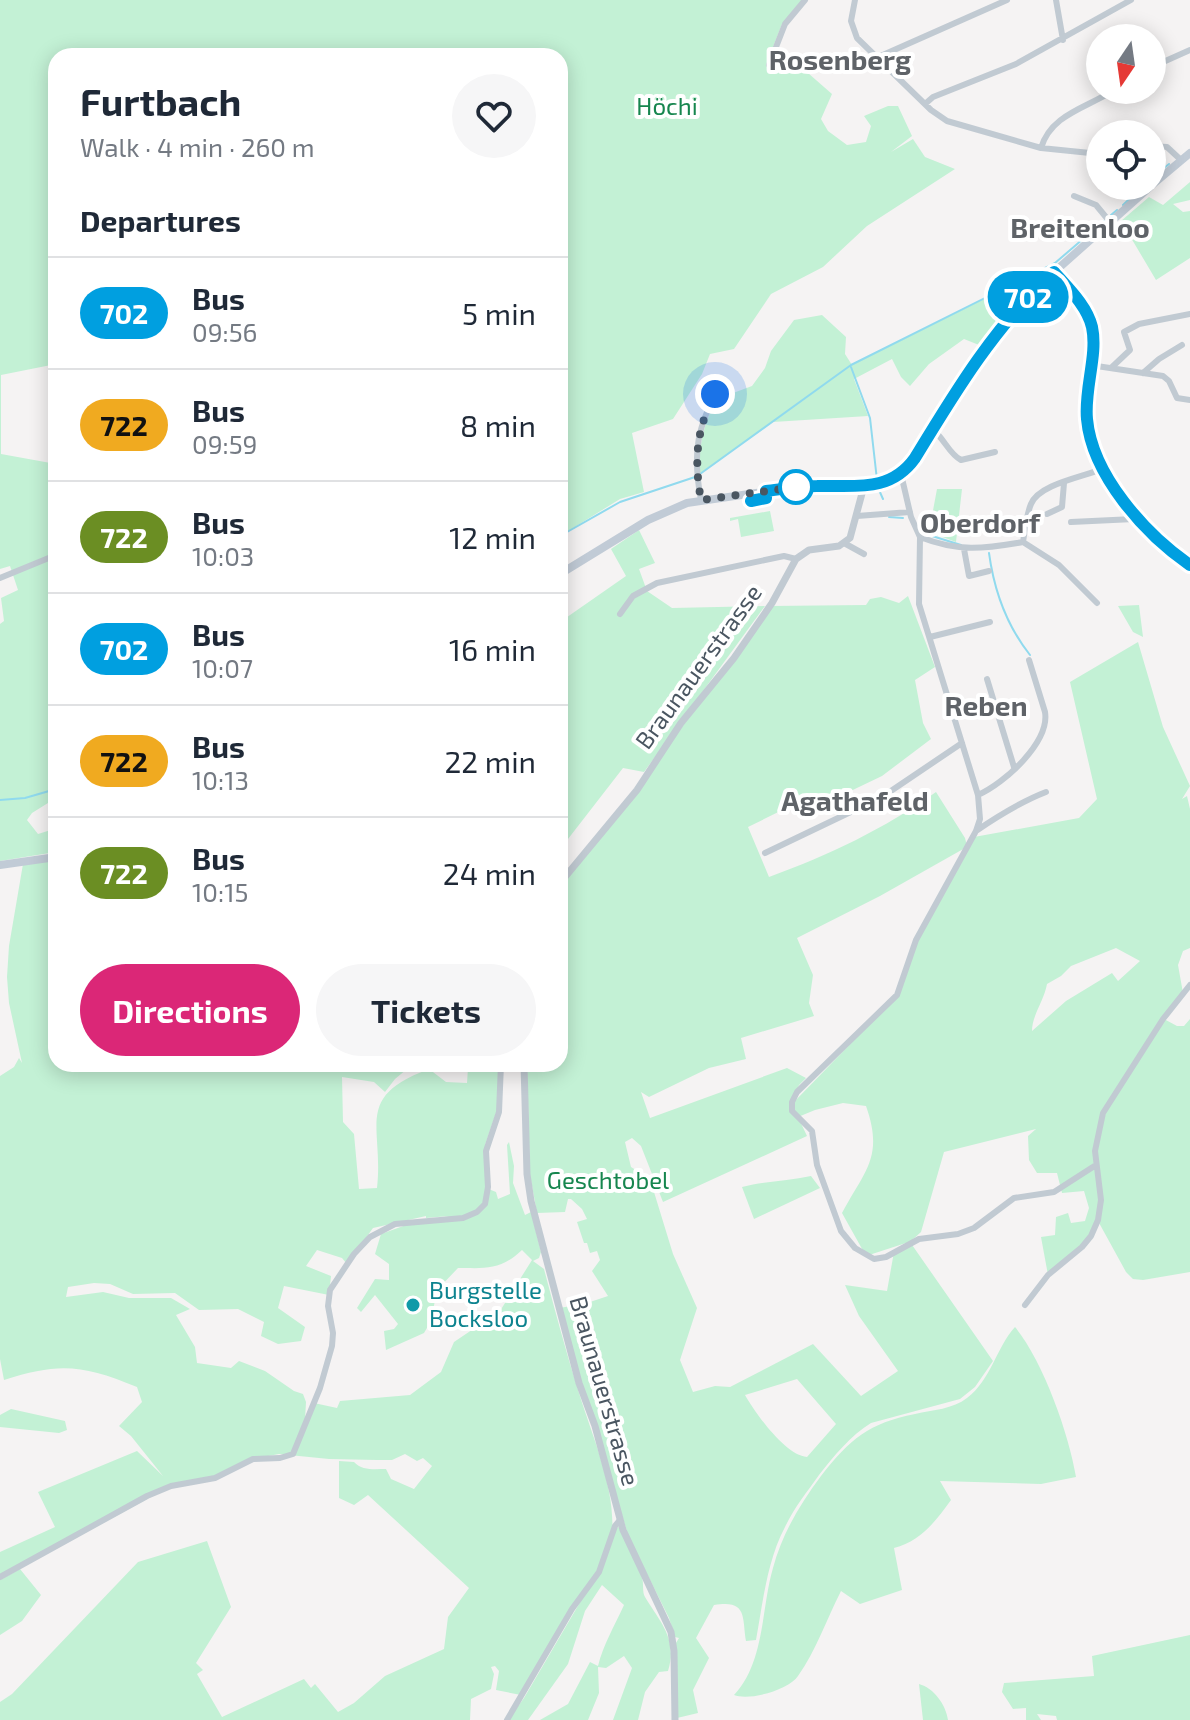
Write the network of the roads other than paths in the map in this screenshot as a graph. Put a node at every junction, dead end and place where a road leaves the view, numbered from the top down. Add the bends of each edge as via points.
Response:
1 (805, 0) edge
2 (855, 0) edge
3 (1007, 0) edge
4 (1056, 0) edge
5 (1131, 0) edge
6 (1063, 40) junction
7 (1190, 50) edge
8 (876, 58) junction
9 (1166, 61) edge
10 (769, 65) dead end
11 (925, 104) junction
12 (1088, 104) edge
13 (1166, 147) edge
14 (1041, 148) junction
15 (1086, 153) edge
16 (1190, 153) edge
17 (1181, 160) junction
18 (1166, 173) edge
19 (1074, 196) dead end
20 (1136, 200) edge
21 (1110, 222) junction
22 (1054, 272) junction
23 (1190, 314) edge
24 (1182, 345) dead end
25 (1090, 365) junction
26 (1111, 368) junction
27 (1143, 373) junction
28 (721, 385) dead end
29 (1190, 400) edge
30 (933, 430) junction
31 (995, 452) dead end
32 (1102, 469) junction
33 (901, 474) junction
34 (1064, 483) junction
35 (864, 486) junction
36 (701, 500) junction
37 (910, 512) junction
38 (1047, 514) dead end
39 (857, 516) junction
40 (1138, 516) junction
41 (1071, 522) dead end
42 (920, 537) junction
43 (1023, 542) junction
44 (844, 543) junction
45 (964, 549) junction
46 (864, 554) dead end
47 (48, 558) edge
48 (796, 559) junction
49 (1190, 565) edge
50 (568, 569) edge
51 (989, 571) dead end
52 (0, 578) edge
53 (1097, 603) dead end
54 (620, 614) dead end
55 (990, 622) dead end
56 (930, 637) junction
57 (1029, 660) dead end
58 (987, 679) dead end
59 (962, 743) junction
60 (1014, 767) junction
61 (1046, 792) dead end
62 (978, 795) junction
63 (976, 831) junction
64 (765, 853) dead end
65 (48, 858) edge
66 (0, 865) edge
67 (568, 873) edge
68 (1190, 985) edge
69 (501, 1072) edge
70 (524, 1072) edge
71 (1096, 1165) junction
72 (1025, 1305) dead end
73 (620, 1520) junction
74 (0, 1577) edge
75 (507, 1720) edge
76 (675, 1720) edge

1 - 10 street via 785,24
2 - 8 street via 853,30
3 - 8 street
4 - 6 street
5 - 6 street
6 - 11 street
7 - 9 street
8 - 11 street
11 - 14 street via 947,121
12 - 14 street via 1058,120
13 - 17 street
14 - 15 street
16 - 17 main road
17 - 18 main road
19 - 21 street via 1096,205
20 - 21 main road
21 - 22 main road
22 - 25 street via 1092,326
22 - 30 main road via 995,335
23 - 26 street via 1124,332 1130,350
24 - 27 street
25 - 26 street
25 - 32 street via 1087,417
26 - 27 street
27 - 29 street via 1165,378 1177,398
28 - 36 street via 700,425
30 - 31 street via 957,459
30 - 33 main road
32 - 34 street
32 - 40 street
33 - 35 main road
33 - 37 street
34 - 38 street via 1062,507
34 - 43 street via 1034,498
35 - 36 main road via 797,487
35 - 39 street
36 - 50 main road via 661,512
37 - 39 street
37 - 42 street
39 - 44 street
40 - 41 street
40 - 49 street
42 - 45 street
42 - 56 street via 918,598
43 - 45 street
43 - 53 street via 1059,565
44 - 46 street
44 - 48 street via 812,549
45 - 51 street via 969,576
47 - 52 street
48 - 54 street via 784,556 657,583 633,596
48 - 67 street, Braunauerstrasse via 734,658
55 - 56 street
56 - 59 street
57 - 60 street via 1047,721 1038,742
58 - 60 street
59 - 62 street
59 - 64 street via 882,797
60 - 62 street
61 - 63 street via 1018,803
62 - 63 street
63 - 71 street via 916,940 897,995 797,1092 792,1111 812,1131 817,1165 841,1231 874,1259 914,1240 968,1230 1014,1198 1054,1192
65 - 66 main road
68 - 71 street via 1103,1113 1096,1134
69 - 74 street via 499,1112 485,1154 485,1204 463,1218 395,1224 370,1237 354,1254 330,1290 332,1346 293,1454 253,1459 215,1478 147,1496
70 - 73 street, Braunauerstrasse via 531,1201
71 - 72 street via 1101,1200 1091,1236 1048,1275
73 - 75 street via 599,1572
73 - 76 street, Braunauerstrasse via 673,1637

